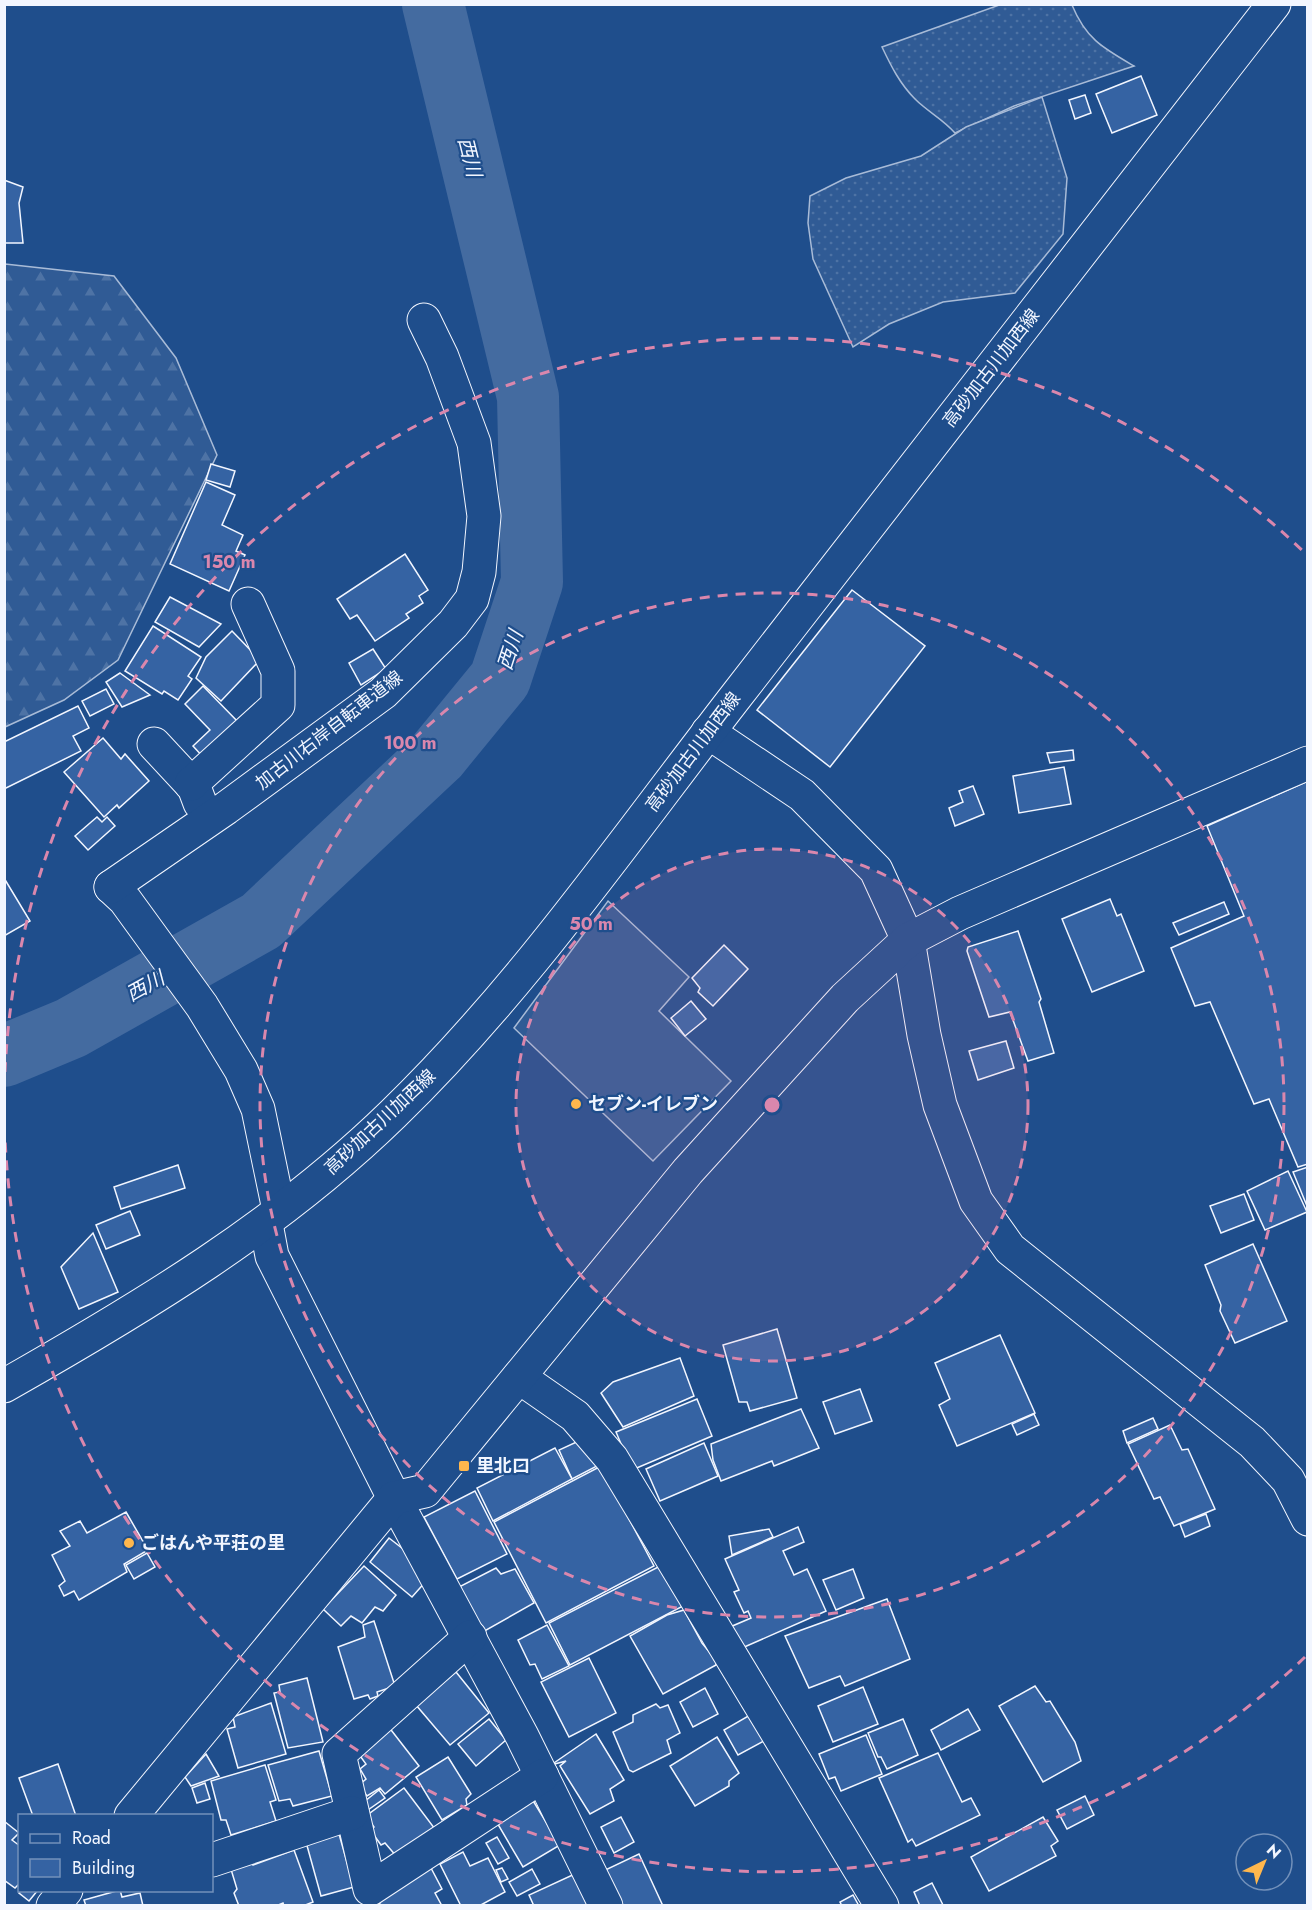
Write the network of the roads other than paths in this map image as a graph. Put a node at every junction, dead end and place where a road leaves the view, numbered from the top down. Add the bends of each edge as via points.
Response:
1 (1274, 4) edge
2 (424, 320) dead end
3 (248, 604) dead end
4 (708, 732) junction
5 (154, 744) dead end
6 (1308, 763) edge
7 (191, 784) junction
8 (206, 822) junction
9 (908, 940) junction
10 (273, 1217) junction
11 (519, 1377) junction
12 (4, 1386) edge
13 (394, 1498) junction
14 (1308, 1519) edge
15 (470, 1637) junction
16 (542, 1776) junction
17 (352, 1813) junction
18 (132, 1814) edge
19 (213, 1860) edge
20 (372, 1897) edge
21 (606, 1905) edge
22 (882, 1905) edge

1 - 4 street, 高砂加古川加西線
2 - 8 street, 加古川右岸自転車道線 via 474,443 484,516 479,572 472,599 453,624 383,693
3 - 7 street via 278,671 278,705
4 - 9 street via 802,795 876,870
4 - 10 street, 高砂加古川加西線 via 543,949 473,1030 393,1115
5 - 7 street
6 - 9 street via 960,913
7 - 8 street
8 - 10 street, 加古川右岸自転車道線 via 118,893 197,1000 241,1071 258,1109
9 - 11 street via 844,998 688,1171
9 - 14 street via 940,1106 976,1201 1010,1250 1252,1442 1288,1480
10 - 12 street, 高砂加古川加西線 via 173,1287
10 - 13 street via 272,1256
11 - 13 street via 425,1491
11 - 22 street via 575,1416 612,1460
13 - 15 street
13 - 18 street
15 - 16 street
15 - 17 street via 339,1754
16 - 20 street
16 - 21 street
17 - 19 street
17 - 20 street

